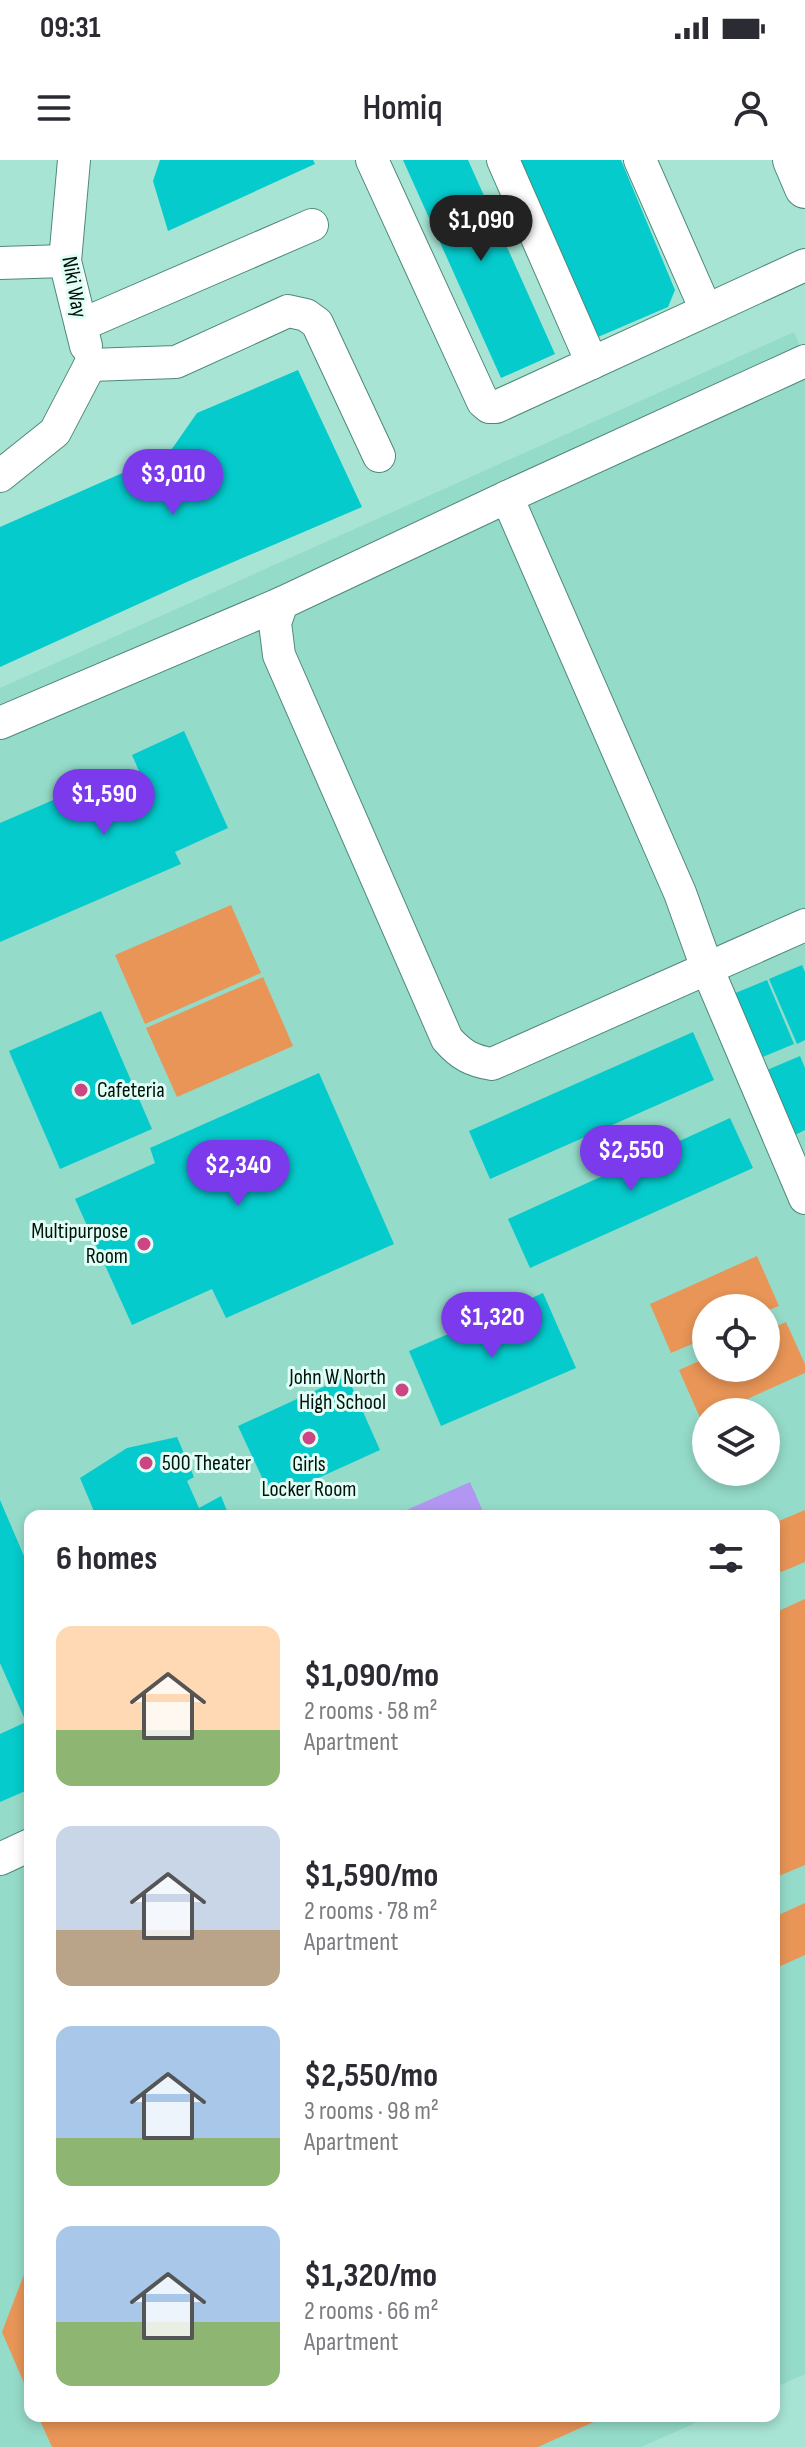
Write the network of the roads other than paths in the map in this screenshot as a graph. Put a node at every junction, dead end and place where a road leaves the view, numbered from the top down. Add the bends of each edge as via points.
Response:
1 (74, 160) edge
2 (372, 160) edge
3 (503, 160) edge
4 (640, 160) edge
5 (793, 160) edge
6 (805, 188) edge
7 (312, 225) dead end
8 (65, 261) junction
9 (0, 263) edge
10 (805, 265) edge
11 (706, 310) junction
12 (81, 325) junction
13 (805, 361) edge
14 (592, 363) junction
15 (90, 365) junction
16 (379, 456) dead end
17 (0, 476) edge
18 (507, 497) junction
19 (282, 603) junction
20 (0, 723) edge
21 (805, 925) edge
22 (707, 968) junction
23 (805, 1198) edge
24 (24, 1848) edge
25 (0, 1859) edge

1 - 8 street, Niki Way
2 - 14 street via 483,402 496,407
3 - 14 street
4 - 11 street
5 - 6 main road
7 - 12 street
8 - 9 street
8 - 12 street, Niki Way
10 - 11 street
11 - 14 street
12 - 15 street, Niki Way
13 - 18 street
15 - 16 street via 176,362 288,311 306,315 317,323
15 - 17 street via 55,432
18 - 19 street
18 - 22 street via 680,893
19 - 20 street
19 - 22 street via 275,623 279,655 447,1039 458,1052 492,1064
21 - 22 street
22 - 23 street
24 - 25 street

